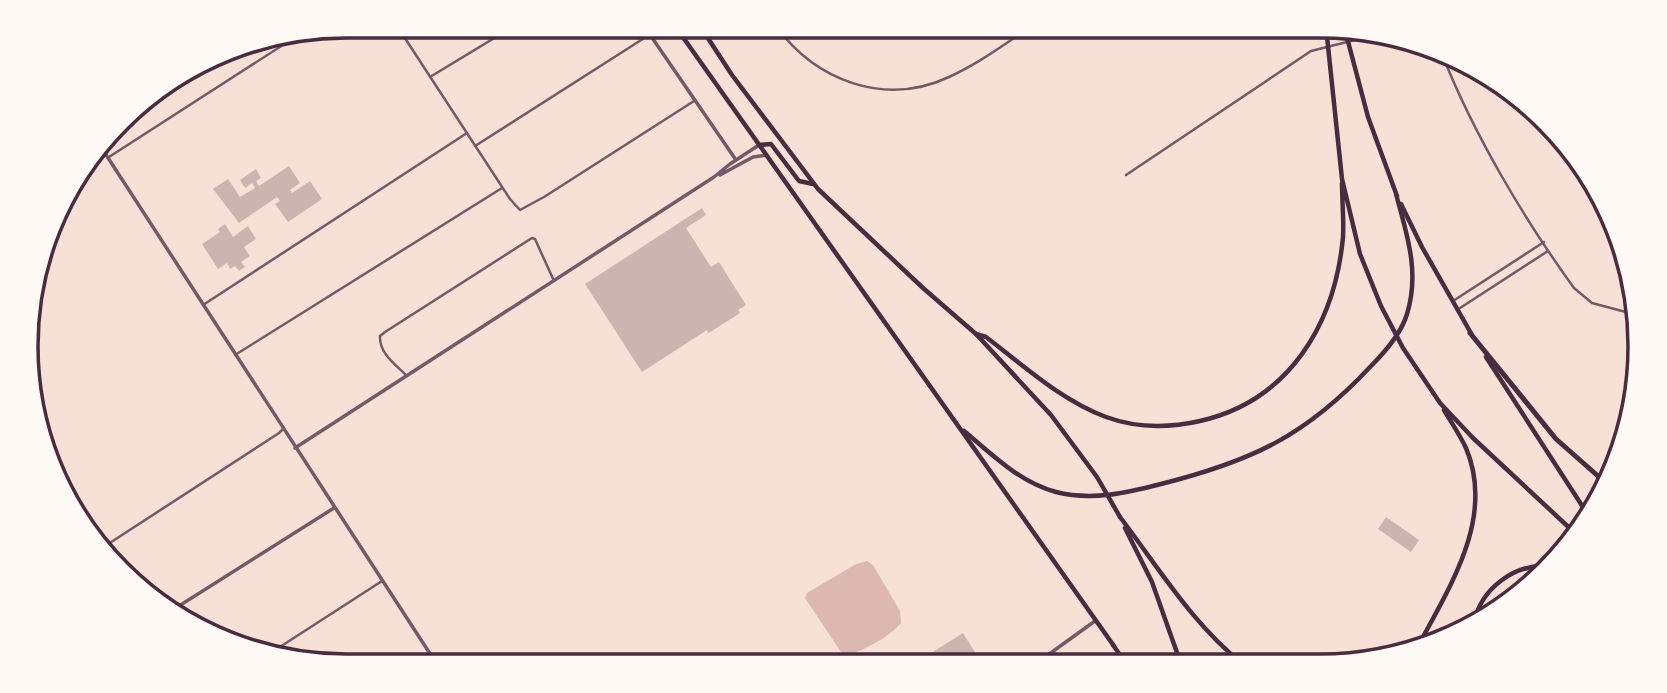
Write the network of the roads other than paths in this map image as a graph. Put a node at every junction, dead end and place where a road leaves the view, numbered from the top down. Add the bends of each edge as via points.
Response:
1 (405, 38) edge
2 (494, 38) edge
3 (644, 38) edge
4 (651, 38) edge
5 (683, 38) edge
6 (708, 38) edge
7 (785, 38) edge
8 (1012, 38) edge
9 (1327, 38) edge
10 (1347, 40) edge
11 (1357, 41) edge
12 (1348, 43) junction
13 (283, 45) edge
14 (1327, 47) junction
15 (1447, 66) edge
16 (430, 77) junction
17 (694, 101) junction
18 (467, 133) junction
19 (759, 145) junction
20 (475, 146) junction
21 (106, 154) edge
22 (767, 155) junction
23 (108, 158) junction
24 (736, 160) junction
25 (1126, 175) dead end
26 (715, 177) junction
27 (1342, 179) junction
28 (814, 184) junction
29 (502, 188) junction
30 (1396, 194) junction
31 (1544, 242) junction
32 (1549, 251) junction
33 (554, 281) junction
34 (1452, 302) junction
35 (203, 305) junction
36 (1457, 310) junction
37 (1627, 312) edge
38 (1470, 333) junction
39 (976, 334) junction
40 (235, 355) junction
41 (407, 376) junction
42 (1440, 403) junction
43 (283, 429) junction
44 (964, 431) junction
45 (295, 448) junction
46 (1599, 477) edge
47 (1583, 507) edge
48 (334, 508) junction
49 (1120, 517) junction
50 (1569, 528) edge
51 (109, 543) edge
52 (1534, 568) edge
53 (382, 581) junction
54 (180, 606) edge
55 (1478, 611) edge
56 (1095, 621) junction
57 (1423, 637) edge
58 (279, 647) edge
59 (430, 654) edge
60 (1049, 654) edge
61 (1119, 654) edge
62 (1177, 654) edge
63 (1230, 654) edge

1 - 16 street
2 - 16 street
3 - 20 street
4 - 17 street
5 - 19 main road
6 - 28 main road
7 - 8 street via 805,58 838,79 899,90 947,78
9 - 14 main road
10 - 12 main road
11 - 12 street
12 - 14 street
12 - 30 main road
13 - 23 street
14 - 25 street via 1311,51
14 - 27 main road
15 - 31 street via 1497,166
16 - 18 street
17 - 24 street
17 - 29 street via 520,210
18 - 20 street
18 - 35 street
19 - 22 main road
19 - 24 street
19 - 28 main road via 771,144 799,181
20 - 29 street
21 - 23 street
22 - 26 street via 753,157
22 - 44 main road
23 - 35 street
24 - 26 street
26 - 33 street
27 - 39 main road via 1343,236 1327,307 1293,367 1242,408 1168,426 1127,423 1066,397
27 - 42 main road via 1360,254 1381,306 1417,372
28 - 39 main road
29 - 40 street
30 - 34 main road
30 - 44 main road via 1414,277 1400,329 1337,401 1271,446 1206,472 1124,493 1085,496 1030,483
31 - 32 street
31 - 34 street
32 - 36 street
32 - 37 street via 1581,296
33 - 41 street
33 - 41 street via 535,239 527,240 382,334 384,353
34 - 36 main road
35 - 40 street
36 - 38 main road
38 - 46 highway via 1556,439
38 - 47 main road
39 - 49 main road via 1051,415
40 - 43 street
41 - 45 street
42 - 50 main road
42 - 57 main road via 1466,448 1475,494 1474,523 1463,557
43 - 45 street
43 - 51 street
44 - 56 main road
45 - 48 street
48 - 53 street
48 - 54 street
49 - 62 main road via 1152,582
49 - 63 main road via 1192,612
52 - 55 main road via 1518,570 1501,581 1482,600
53 - 58 street
53 - 59 street
56 - 60 street
56 - 61 main road

